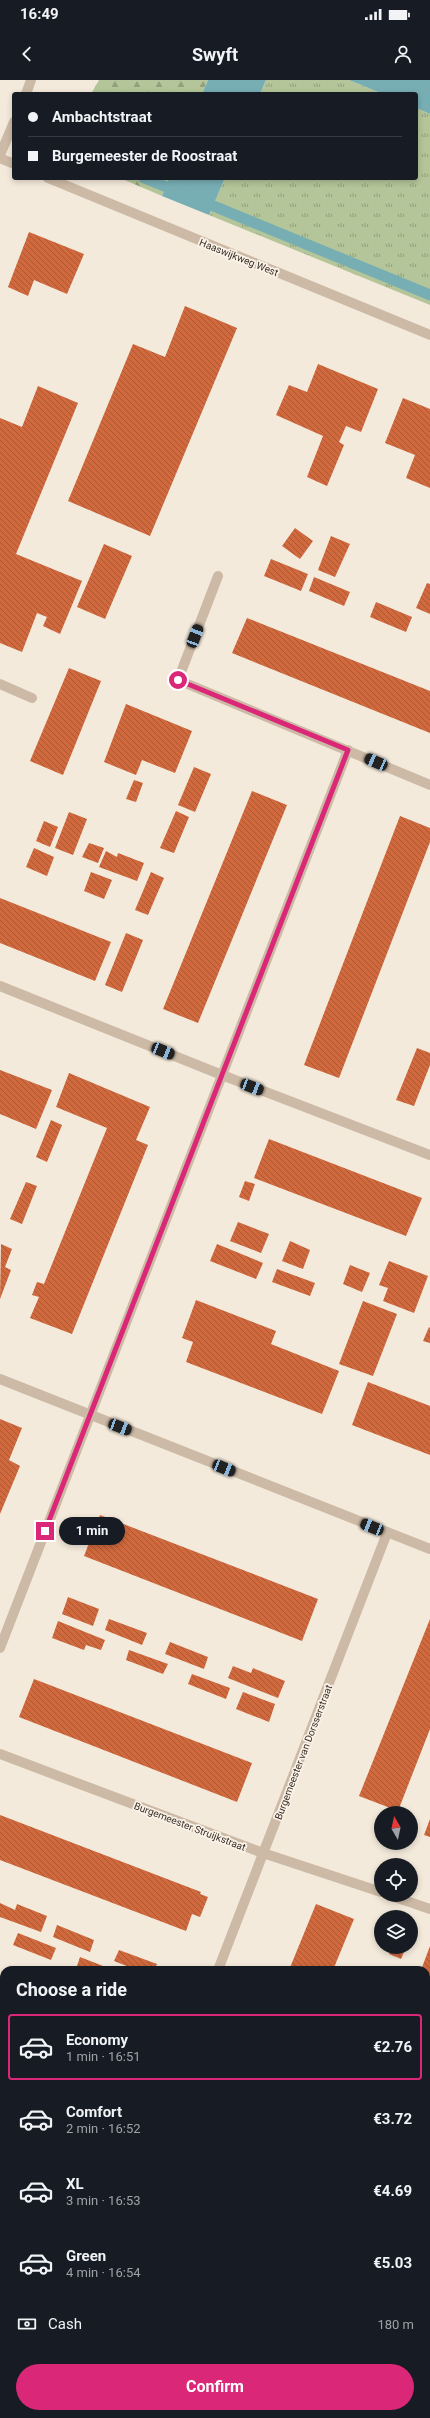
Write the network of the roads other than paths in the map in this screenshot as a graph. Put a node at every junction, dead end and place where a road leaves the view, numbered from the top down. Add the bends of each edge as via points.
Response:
1 (31, 80) edge
2 (27, 92) edge
3 (12, 127) edge
4 (0, 157) edge
5 (12, 163) edge
6 (53, 180) edge
7 (430, 336) edge
8 (218, 576) dead end
9 (0, 684) edge
10 (32, 698) dead end
11 (348, 750) junction
12 (430, 785) edge
13 (0, 986) edge
14 (222, 1075) junction
15 (430, 1155) edge
16 (0, 1379) edge
17 (90, 1415) junction
18 (387, 1533) junction
19 (430, 1549) edge
20 (0, 1648) edge
21 (0, 1754) edge
22 (263, 1853) junction
23 (374, 1890) edge
24 (410, 1902) edge
25 (430, 1909) edge
26 (220, 1966) edge

1 - 2 street
3 - 4 street
4 - 5 street
6 - 7 street, Haaswijkweg West
8 - 11 street via 178,680
9 - 10 street
11 - 12 street
11 - 14 street
13 - 14 street
14 - 15 street
14 - 17 street
16 - 17 street
17 - 18 street
17 - 20 street
18 - 19 street
18 - 22 street, Burgemeester van Dorsserstraat
21 - 22 street, Burgemeester Struijkstraat
22 - 23 street, Burgemeester Struijkstraat
22 - 26 street, Burgemeester van Dorsserstraat
24 - 25 street

